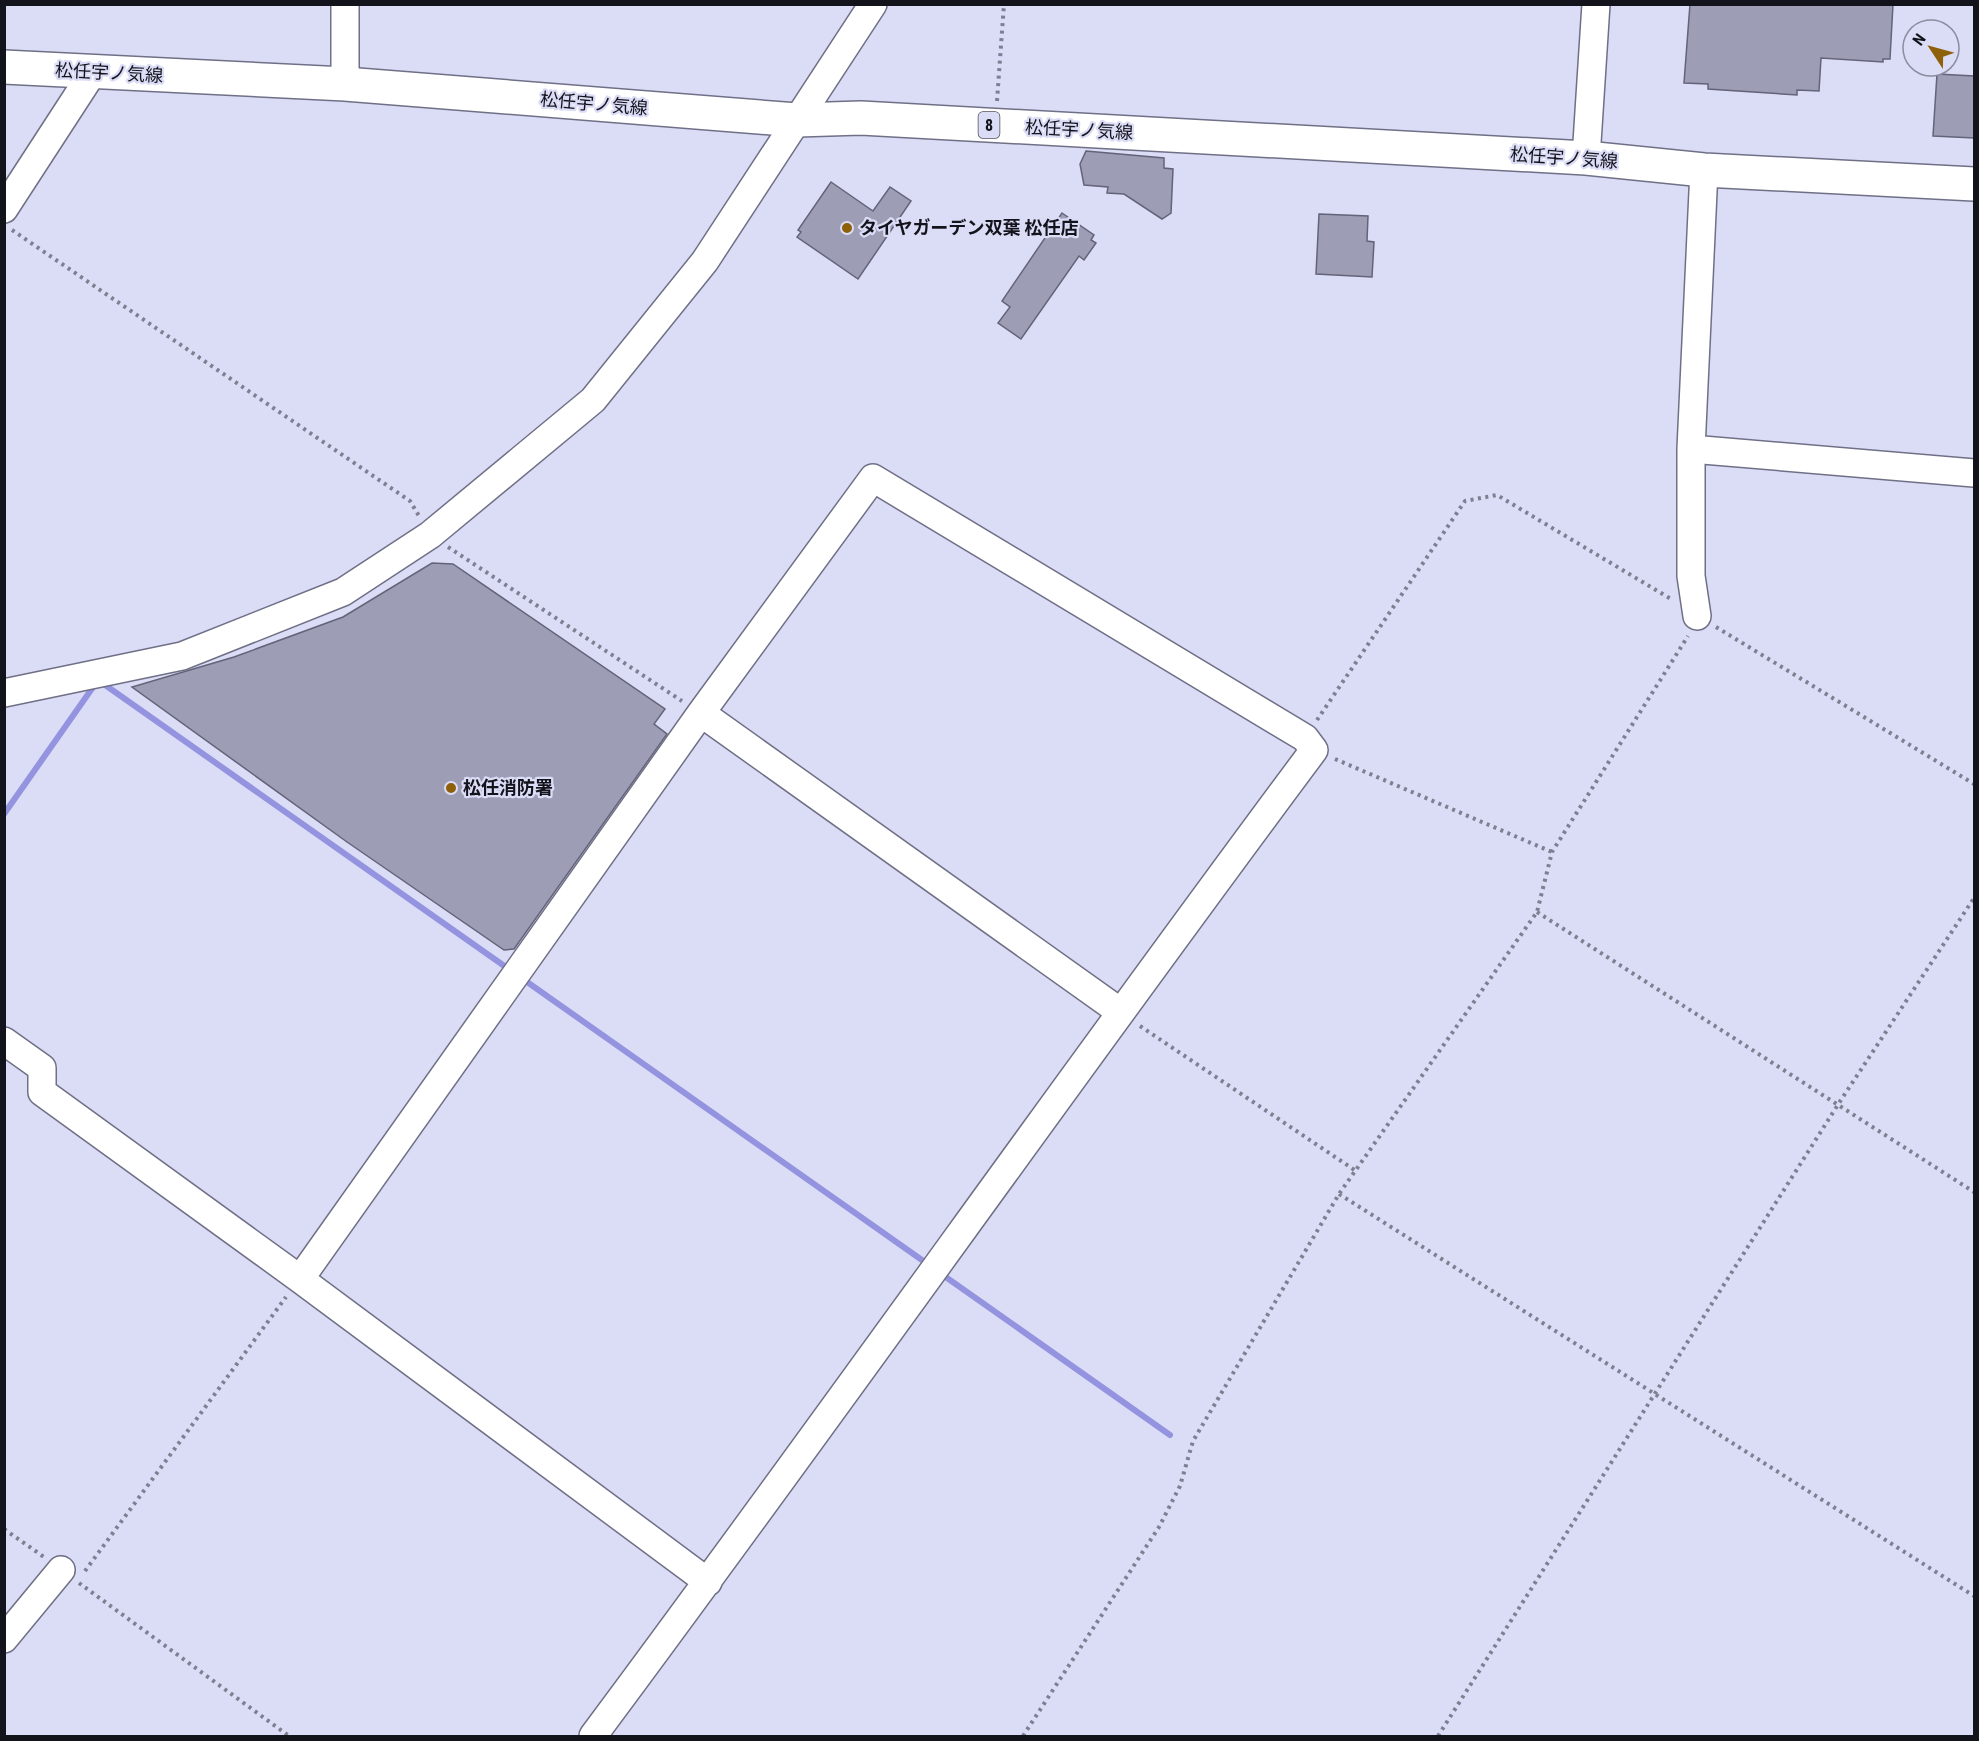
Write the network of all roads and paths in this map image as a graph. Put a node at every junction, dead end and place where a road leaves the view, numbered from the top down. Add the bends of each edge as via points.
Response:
1 (345, 4) edge
2 (873, 4) edge
3 (1004, 4) edge
4 (1596, 4) edge
5 (4, 67) edge
6 (93, 72) junction
7 (345, 84) junction
8 (797, 120) junction
9 (995, 125) junction
10 (1586, 158) junction
11 (1704, 170) junction
12 (1974, 184) edge
13 (4, 209) edge
14 (4, 225) edge
15 (1690, 449) junction
16 (1974, 473) edge
17 (430, 535) junction
18 (1697, 616) junction
19 (4, 693) edge
20 (700, 713) junction
21 (1309, 744) junction
22 (1974, 783) edge
23 (1552, 852) junction
24 (1974, 898) edge
25 (1537, 912) junction
26 (1119, 1011) junction
27 (4, 1041) edge
28 (1839, 1103) junction
29 (1356, 1171) junction
30 (1974, 1192) edge
31 (1339, 1194) junction
32 (300, 1279) junction
33 (1657, 1393) junction
34 (74, 1574) junction
35 (708, 1582) junction
36 (1974, 1596) edge
37 (4, 1639) edge
38 (289, 1737) edge
39 (593, 1737) edge
40 (1023, 1737) edge
41 (1438, 1737) edge

1 - 7 street
2 - 8 street
3 - 9 path
4 - 10 street
5 - 6 main road, 松任宇ノ気線 / 8
6 - 7 main road, 松任宇ノ気線 / 8
6 - 13 street
7 - 8 main road, 松任宇ノ気線 / 8
8 - 9 main road, 松任宇ノ気線 / 8 via 861,118
8 - 17 street via 705,261 593,400
9 - 10 main road, 松任宇ノ気線 / 8
10 - 11 main road, 松任宇ノ気線 / 8
11 - 12 main road, 松任宇ノ気線 / 8
11 - 15 street
14 - 17 path via 410,501
15 - 16 street
15 - 18 street via 1691,576
17 - 19 street via 343,592 182,656
17 - 20 path
18 - 21 path via 1497,495 1466,501
18 - 22 path
18 - 23 path via 1693,629
20 - 21 street via 873,478
20 - 26 street
20 - 32 street
21 - 23 path
21 - 26 street
23 - 25 path
24 - 28 path
25 - 28 path
25 - 29 path
26 - 29 path
26 - 35 street
27 - 32 street via 42,1068 42,1092
28 - 30 path
28 - 33 path
29 - 31 path
31 - 33 path
31 - 40 path via 1193,1441 1180,1486 1159,1527
32 - 34 path
32 - 35 street
33 - 36 path
33 - 41 path
34 - 37 street
34 - 38 path
35 - 39 street

